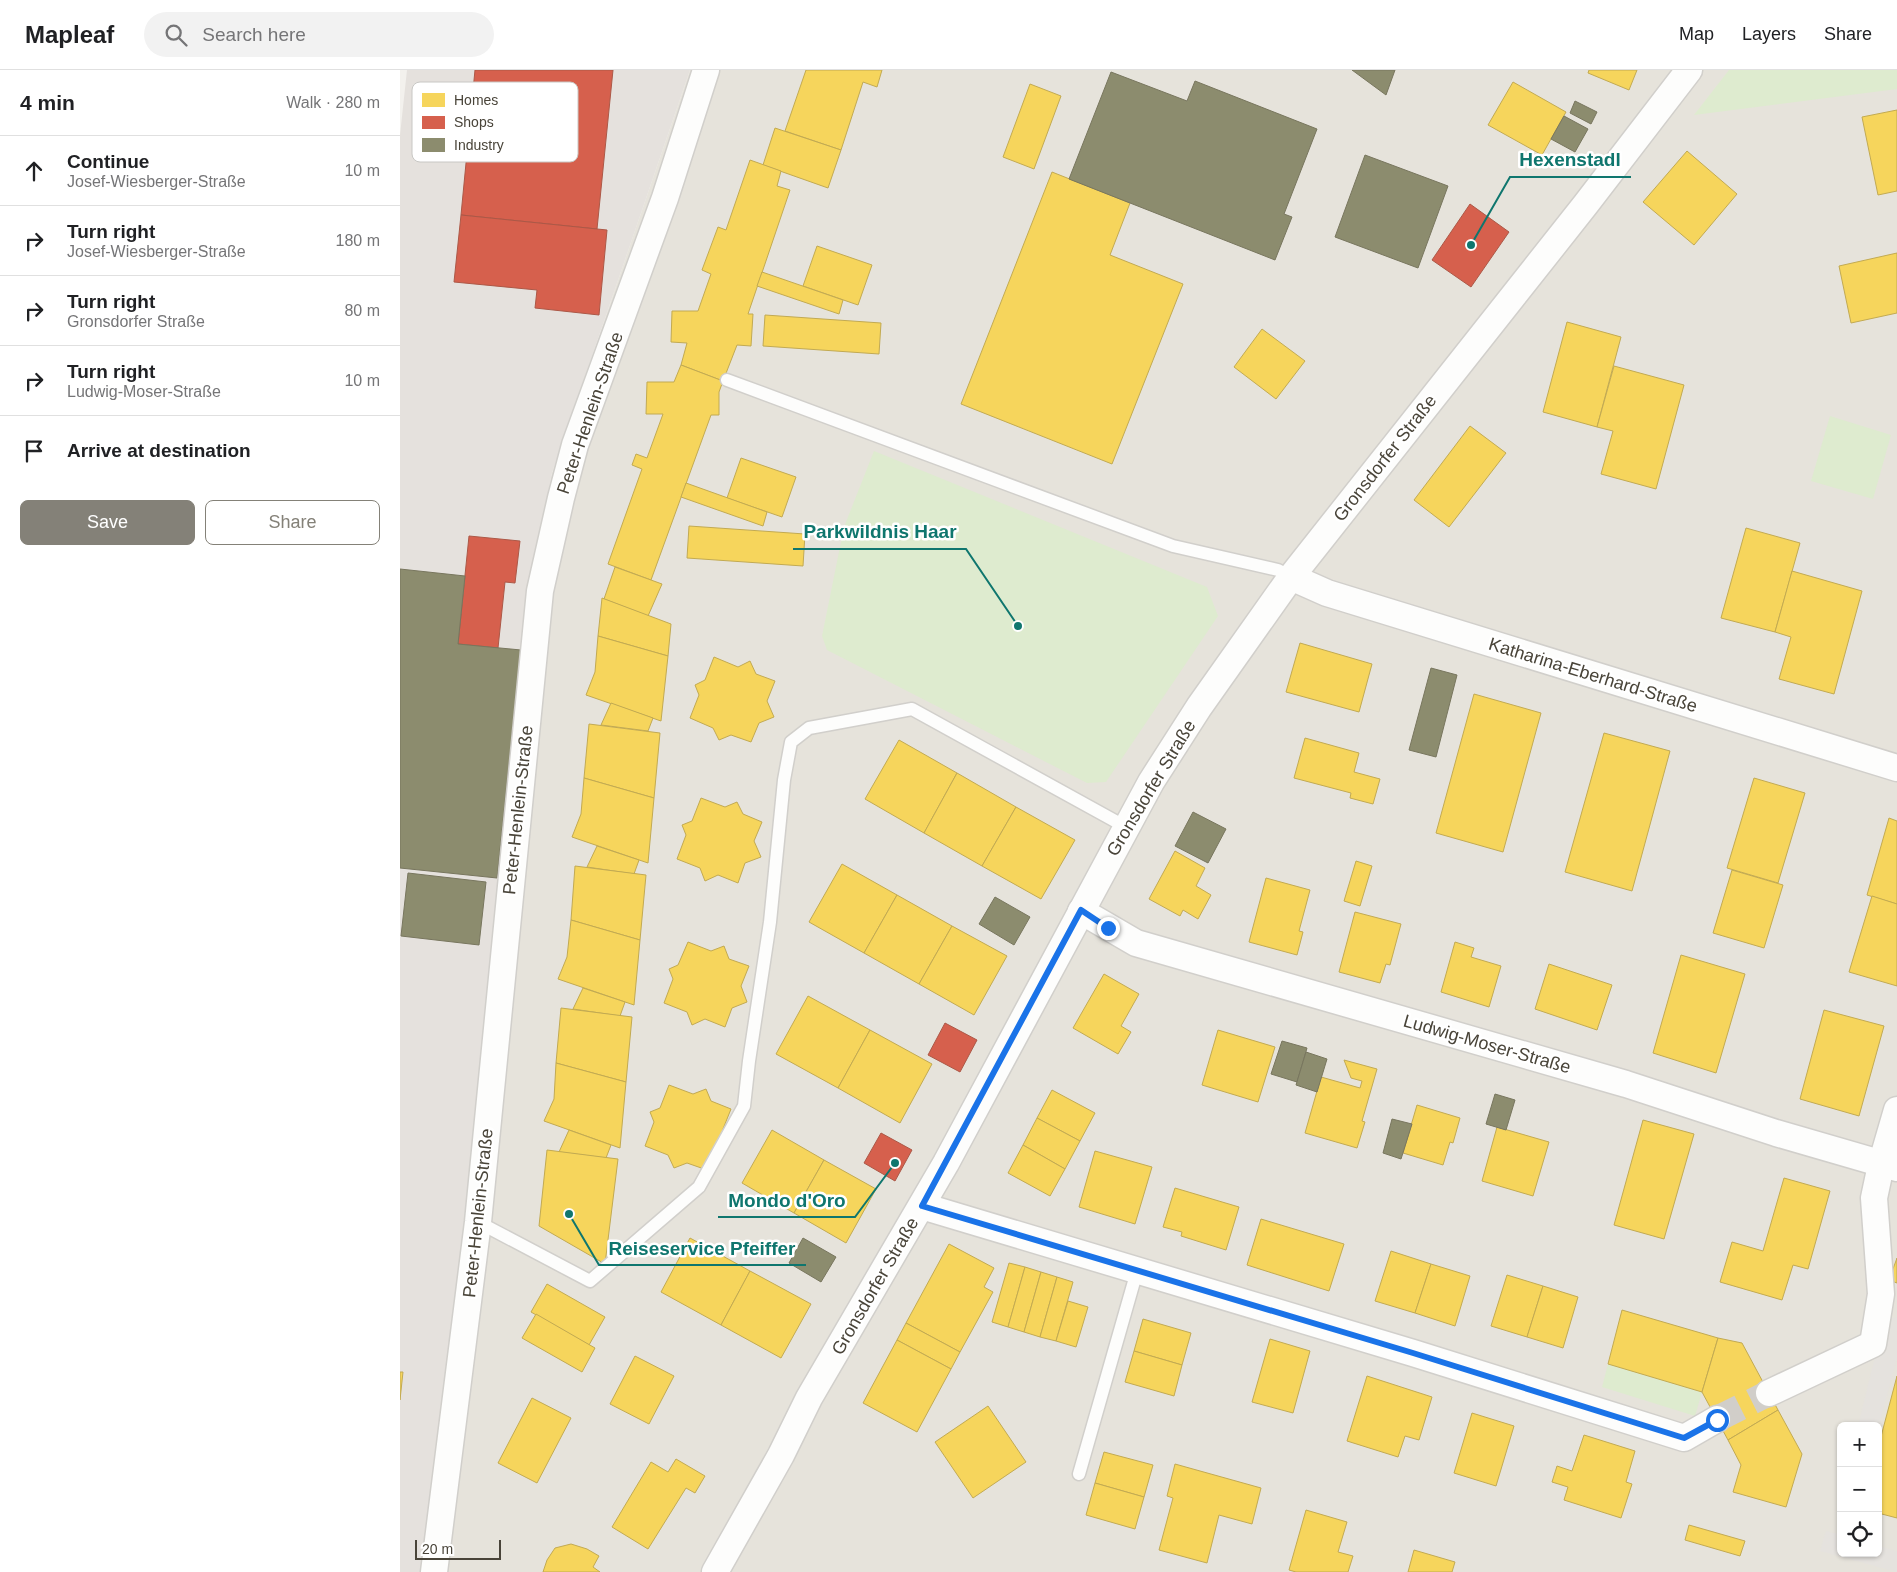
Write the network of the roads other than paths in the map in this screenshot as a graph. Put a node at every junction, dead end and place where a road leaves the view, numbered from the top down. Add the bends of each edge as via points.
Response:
1 (706, 70) edge
2 (1689, 70) edge
3 (727, 380) dead end
4 (1291, 577) junction
5 (1897, 768) edge
6 (1126, 828) junction
7 (1081, 910) junction
8 (1897, 1110) edge
9 (1889, 1167) edge
10 (922, 1206) junction
11 (478, 1222) junction
12 (1137, 1271) junction
13 (1769, 1393) tunnel mouth
14 (1717, 1420) tunnel mouth
15 (1079, 1474) dead end
16 (434, 1572) edge
17 (715, 1572) edge

1 - 11 street, Peter-Henlein-Straße via 665,198 575,446 540,591
2 - 4 street, Gronsdorfer Straße
3 - 4 lane via 1173,546 1278,570
4 - 5 street, Katharina-Eberhard-Straße via 1327,593
4 - 6 street, Gronsdorfer Straße via 1151,782
6 - 7 street, Gronsdorfer Straße
6 - 11 lane via 912,709 809,728 791,742 784,780 770,922 744,1106 699,1187 590,1281
7 - 9 street, Ludwig-Moser-Straße via 1136,943 1626,1084
7 - 10 street, Gronsdorfer Straße
8 - 9 street
9 - 13 street via 1874,1198 1881,1294 1873,1344
10 - 12 street
10 - 17 street, Gronsdorfer Straße via 809,1398
11 - 16 street, Peter-Henlein-Straße
12 - 14 street via 1684,1438
12 - 15 lane

